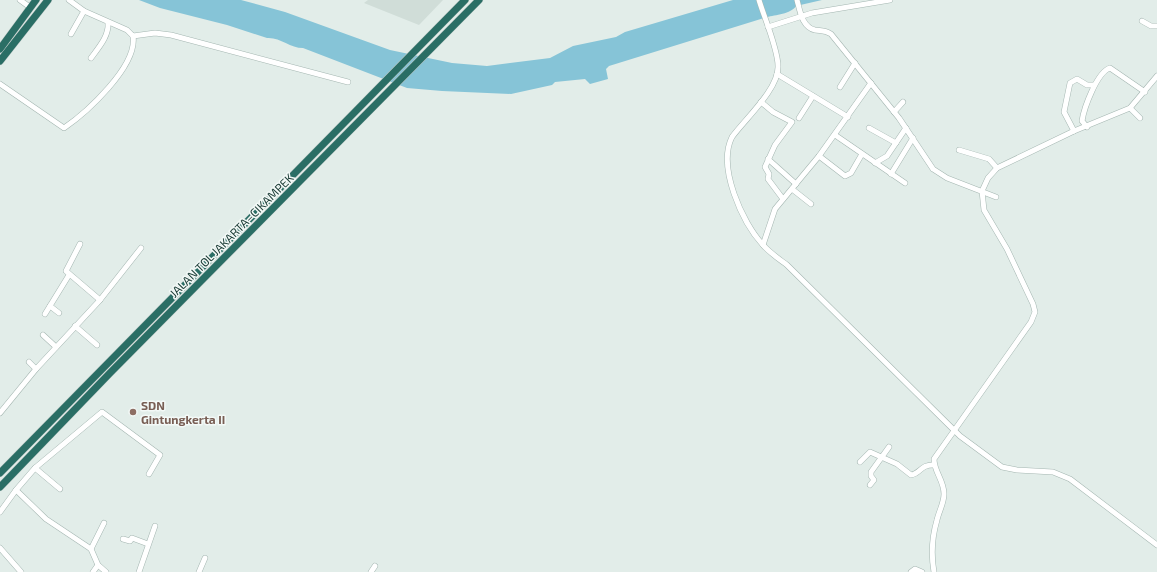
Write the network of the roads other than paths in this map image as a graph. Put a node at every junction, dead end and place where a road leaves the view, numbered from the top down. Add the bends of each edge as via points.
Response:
1 (20, 0) edge
2 (36, 0) edge
3 (48, 0) edge
4 (70, 0) edge
5 (465, 0) edge
6 (479, 0) edge
7 (759, 0) edge
8 (797, 0) edge
9 (890, 0) edge
10 (30, 8) junction
11 (84, 11) junction
12 (802, 17) junction
13 (1142, 21) dead end
14 (108, 23) junction
15 (1157, 26) edge
16 (768, 27) junction
17 (71, 34) dead end
18 (133, 36) junction
19 (0, 49) edge
20 (91, 58) dead end
21 (0, 61) edge
22 (855, 63) junction
23 (777, 74) junction
24 (1157, 76) edge
25 (348, 82) dead end
26 (871, 83) junction
27 (0, 84) edge
28 (840, 86) dead end
29 (1094, 86) junction
30 (1145, 92) junction
31 (813, 96) junction
32 (761, 102) junction
33 (904, 102) dead end
34 (1130, 108) junction
35 (894, 112) junction
36 (800, 118) dead end
37 (848, 118) junction
38 (1140, 118) dead end
39 (1087, 127) junction
40 (869, 128) dead end
41 (906, 128) junction
42 (1074, 131) junction
43 (835, 135) junction
44 (913, 138) junction
45 (896, 143) junction
46 (959, 150) dead end
47 (862, 154) junction
48 (819, 156) junction
49 (768, 159) junction
50 (875, 163) junction
51 (997, 168) junction
52 (891, 174) junction
53 (905, 183) dead end
54 (796, 184) junction
55 (792, 189) junction
56 (982, 191) junction
57 (996, 197) dead end
58 (783, 199) junction
59 (810, 204) dead end
60 (80, 244) dead end
61 (763, 245) junction
62 (141, 248) dead end
63 (69, 275) junction
64 (100, 300) junction
65 (50, 306) junction
66 (59, 313) dead end
67 (45, 314) dead end
68 (75, 326) junction
69 (43, 335) dead end
70 (97, 345) dead end
71 (56, 347) junction
72 (29, 362) dead end
73 (36, 369) junction
74 (0, 412) edge
75 (954, 429) junction
76 (889, 447) dead end
77 (882, 456) junction
78 (860, 462) dead end
79 (934, 465) junction
80 (35, 468) junction
81 (0, 473) edge
82 (149, 474) dead end
83 (870, 485) dead end
84 (0, 487) edge
85 (60, 489) dead end
86 (16, 490) junction
87 (0, 512) edge
88 (104, 523) dead end
89 (155, 526) dead end
90 (123, 539) dead end
91 (148, 544) junction
92 (1157, 545) edge
93 (0, 548) edge
94 (91, 549) junction
95 (205, 558) dead end
96 (98, 564) junction
97 (375, 566) dead end
98 (21, 572) edge
99 (93, 572) edge
100 (106, 572) edge
101 (138, 572) edge
102 (199, 572) edge
103 (371, 572) edge
104 (911, 572) edge
105 (922, 572) edge
106 (934, 572) edge

1 - 10 street
2 - 10 highway
3 - 21 highway
4 - 11 street
5 - 81 highway, JALAN TOL JAKARTA–CIKAMPEK
6 - 84 highway, JALAN TOL JAKARTA–CIKAMPEK
7 - 16 street
8 - 12 street
9 - 12 street via 843,7
10 - 19 highway
11 - 14 street
11 - 17 street
12 - 16 street
12 - 22 street via 812,29 824,30 831,34
13 - 15 street
14 - 18 street via 127,30
14 - 20 street via 106,36
16 - 23 street via 778,64
18 - 25 street via 156,33 171,35
18 - 27 street via 128,59 107,91 83,115 64,128
22 - 26 street
22 - 28 street
23 - 31 street
23 - 32 street
24 - 30 street
26 - 35 street
26 - 37 street
29 - 30 street via 1110,68
29 - 39 street via 1082,118
29 - 42 street via 1077,79 1070,84 1064,112
30 - 34 street
31 - 36 street
31 - 37 street
32 - 49 street via 792,122
32 - 61 street via 732,137 726,161 736,198
33 - 35 street
34 - 38 street
34 - 39 street
35 - 41 street
37 - 43 street
39 - 42 street
40 - 45 street
41 - 44 street
41 - 45 street
42 - 51 street
43 - 47 street
43 - 48 street
44 - 52 street
44 - 56 street via 933,169 941,176
45 - 50 street via 887,156
46 - 51 street via 989,159
47 - 48 street via 851,173 845,176
47 - 50 street
48 - 54 street
49 - 54 street
49 - 58 street via 765,167 769,174 768,179
50 - 52 street
51 - 56 street via 988,178
52 - 53 street
54 - 55 street
55 - 58 street
55 - 59 street
56 - 57 street
56 - 75 street via 984,210 1007,250 1035,312 1031,322
58 - 61 street via 775,209
60 - 63 street via 66,268
61 - 75 street via 787,265
62 - 64 street
63 - 64 street
63 - 65 street
64 - 68 street
65 - 66 street
65 - 67 street
68 - 70 street
68 - 71 street
69 - 71 street
71 - 73 street
72 - 73 street
73 - 74 street
75 - 79 street via 937,454
75 - 92 street via 1002,466 1017,470 1053,472 1070,479
76 - 77 street
77 - 78 street via 870,452
77 - 79 street via 911,475 917,474 923,467
77 - 83 street via 871,472 874,480
79 - 106 street via 943,483 944,495 934,532
80 - 82 street via 102,412 160,455
80 - 85 street
80 - 86 street
86 - 87 street
86 - 94 street via 46,519
88 - 94 street
89 - 91 street
90 - 91 street via 130,541 132,538
91 - 101 street
93 - 98 street
94 - 96 street
95 - 102 street
96 - 99 street
96 - 100 street
97 - 103 street
104 - 105 street via 915,569

